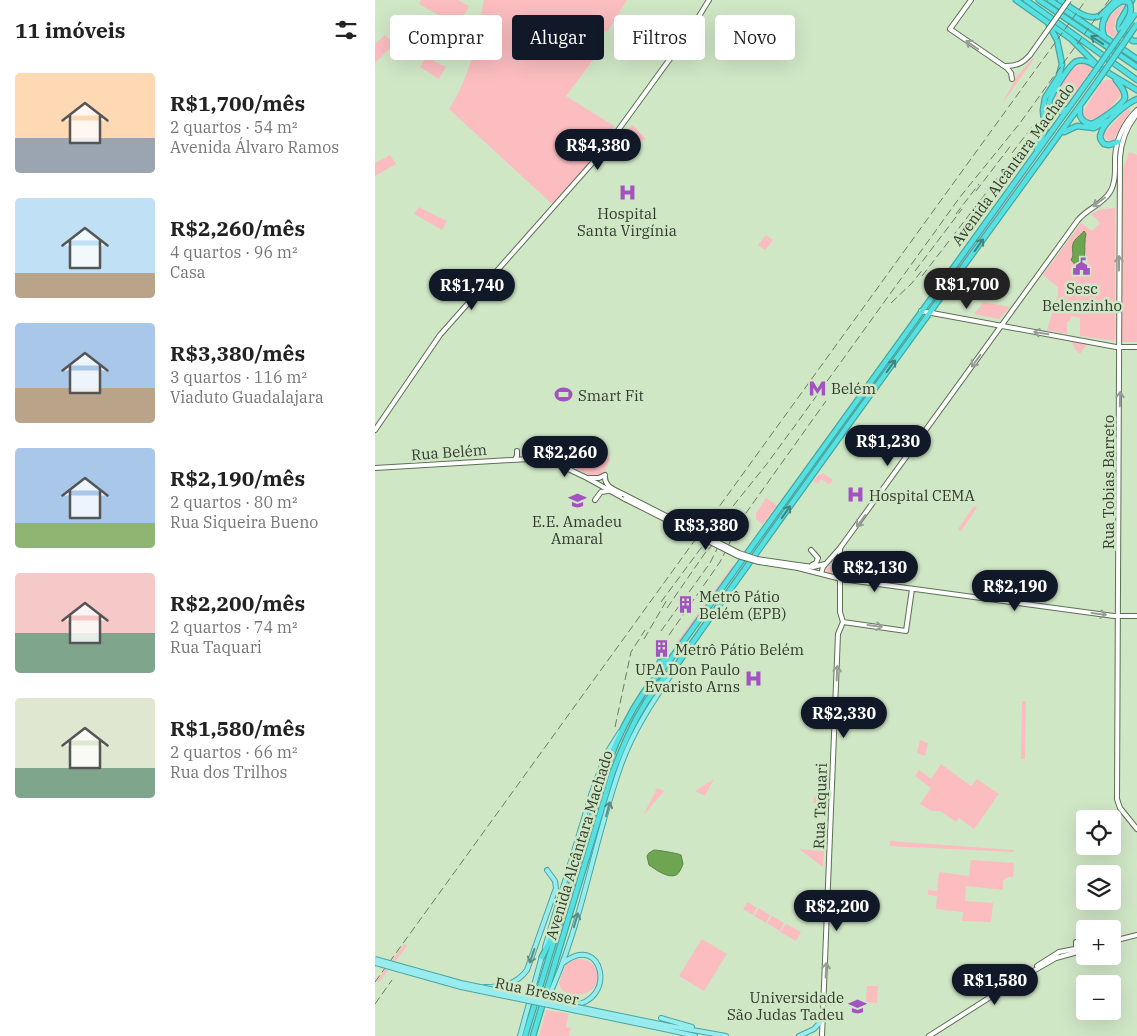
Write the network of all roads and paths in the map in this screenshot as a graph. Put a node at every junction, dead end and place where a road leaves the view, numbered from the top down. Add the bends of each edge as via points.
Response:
1 (709, 0) edge
2 (971, 0) edge
3 (1015, 0) edge
4 (1026, 0) edge
5 (1039, 0) edge
6 (1050, 0) edge
7 (1060, 0) edge
8 (1069, 0) edge
9 (1117, 0) edge
10 (1132, 0) edge
11 (1123, 1) edge
12 (1071, 7) junction
13 (1051, 9) junction
14 (1136, 12) edge
15 (1077, 18) junction
16 (1047, 22) junction
17 (1086, 24) junction
18 (1137, 24) edge
19 (1137, 31) edge
20 (1131, 33) junction
21 (1105, 38) junction
22 (1137, 41) edge
23 (1115, 43) junction
24 (1136, 58) edge
25 (1004, 66) junction
26 (1137, 67) edge
27 (1100, 68) junction
28 (1114, 77) junction
29 (1012, 79) dead end
30 (1137, 80) edge
31 (1137, 90) edge
32 (1137, 99) edge
33 (1080, 106) junction
34 (1068, 108) junction
35 (1137, 110) edge
36 (1137, 114) edge
37 (1112, 118) junction
38 (1059, 136) junction
39 (1118, 142) junction
40 (1031, 162) junction
41 (921, 311) junction
42 (930, 313) junction
43 (1001, 326) junction
44 (1081, 340) junction
45 (1085, 347) dead end
46 (1119, 347) junction
47 (1137, 347) edge
48 (375, 430) edge
49 (517, 451) dead end
50 (515, 459) junction
51 (375, 468) edge
52 (587, 478) junction
53 (612, 490) junction
54 (595, 500) dead end
55 (841, 548) junction
56 (811, 550) dead end
57 (827, 564) junction
58 (798, 566) junction
59 (808, 566) junction
60 (821, 574) junction
61 (841, 579) junction
62 (912, 589) junction
63 (1119, 616) junction
64 (1137, 616) edge
65 (843, 622) junction
66 (670, 660) junction
67 (660, 662) dead end
68 (676, 666) junction
69 (622, 728) junction
70 (1137, 829) edge
71 (547, 870) dead end
72 (564, 884) junction
73 (547, 912) junction
74 (559, 922) junction
75 (1137, 935) edge
76 (1121, 940) edge
77 (1076, 950) joint
78 (1076, 952) edge
79 (1070, 954) junction
80 (542, 957) junction
81 (375, 959) edge
82 (375, 963) edge
83 (562, 964) junction
84 (1030, 973) junction
85 (478, 987) junction
86 (568, 1005) junction
87 (539, 1015) junction
88 (661, 1018) dead end
89 (823, 1019) junction
90 (670, 1028) junction
91 (711, 1033) junction
92 (520, 1036) edge
93 (525, 1036) edge
94 (533, 1036) edge
95 (695, 1036) edge
96 (726, 1036) edge
97 (799, 1036) edge
98 (823, 1036) edge
99 (929, 1036) edge

1 - 48 main road via 603,151 440,335
25 -> 2 main road via 950,29
3 - 16 highway
4 - 30 highway
5 - 13 highway
6 - 15 highway
7 - 12 highway
8 - 25 main road, bridge via 1025,62
9 - 12 highway via 1097,17
10 - 22 highway via 1119,27
11 - 21 highway via 1103,20 1101,28
11 - 23 highway, bridge via 1129,2 1131,10
12 - 17 highway
13 - 15 highway
26 -> 13 highway
14 - 23 highway, bridge
15 - 17 highway
16 - 27 highway via 1076,43
16 - 40 highway via 1057,40 1061,71 1045,98 1045,130
17 - 21 highway
18 - 20 highway, Avenida Alcântara Machado, bridge
19 - 20 highway, bridge
20 - 33 highway, Avenida Alcântara Machado, bridge
21 - 24 highway
23 - 34 highway, Avenida Alcântara Machado, bridge
25 - 29 main road
27 - 28 highway
27 - 34 highway via 1081,61 1072,65 1049,103 1056,112
28 - 31 highway
28 - 33 highway via 1125,94 1119,106 1091,124 1081,118
32 - 37 highway
33 - 38 highway, Avenida Alcântara Machado
34 - 40 highway, Avenida Alcântara Machado
35 - 39 main road via 1125,124
46 -> 36 main road, Rua Tobias Barreto via 1120,158 1127,130
37 - 38 highway via 1094,128 1073,127
37 - 39 highway via 1100,137 1106,145
42 -> 38 highway, Avenida Alcântara Machado
39 -> 43 main road via 1110,192 1078,220
40 - 41 highway, Avenida Alcântara Machado
41 - 42 main road
41 - 66 highway, Avenida Alcântara Machado
42 - 43 main road
68 -> 42 highway, Avenida Alcântara Machado
44 -> 43 main road
43 -> 55 main road
44 - 45 main road
44 - 46 main road
46 - 47 main road
63 -> 46 main road, Rua Tobias Barreto
49 - 50 main road
50 - 51 main road, Rua Belém
50 - 52 main road, Rua Belém via 545,458
52 - 53 main road, Rua Belém
52 - 53 main road via 605,475 606,484
53 - 54 main road via 601,492
53 - 58 main road, bridge via 743,555
55 - 57 main road
55 - 61 main road, Rua Taquari
56 - 59 main road via 818,559 814,565
57 - 59 main road
57 - 60 main road
58 - 59 main road
58 - 60 main road
60 - 61 main road
61 - 62 main road
61 - 65 main road, Rua Taquari via 840,612
62 -> 63 main road
65 -> 62 main road via 906,630
63 - 64 main road
63 - 70 main road, Rua Tobias Barreto via 1117,799
89 -> 65 main road, Rua Taquari via 839,634
66 - 67 highway
66 - 69 highway, Avenida Alcântara Machado via 644,692
83 -> 68 main road, Avenida Alcântara Machado via 621,765 650,706
68 - 87 highway, Avenida Alcântara Machado via 646,701 619,755
69 - 72 main road, Avenida Alcântara Machado via 611,744 597,777
69 - 74 highway, Avenida Alcântara Machado
71 - 73 main road via 556,884
72 - 73 main road
72 - 80 main road, Avenida Alcântara Machado
73 -> 85 main road, bridge via 524,975 503,986
74 - 80 highway
74 - 93 highway, Avenida Alcântara Machado
75 - 76 main road
77 - 79 main road
77 - 84 main road via 1059,952
78 - 79 main road
79 - 84 main road
80 - 92 main road, Avenida Alcântara Machado
81 - 85 main road, Rua Bresser, bridge
82 - 90 main road, Rua Bresser, bridge via 461,987
83 - 86 main road, bridge via 575,955 587,956 597,963 602,975 599,985 587,1000
83 - 87 main road, Avenida Alcântara Machado
84 - 99 main road
85 - 86 main road, Rua Bresser, bridge
86 - 90 main road, Rua Bresser, bridge
87 - 94 highway, Avenida Alcântara Machado
88 - 91 main road
89 - 97 main road
89 - 98 main road, Rua Taquari
90 - 91 main road
90 - 95 main road, Rua Bresser
91 - 96 main road

